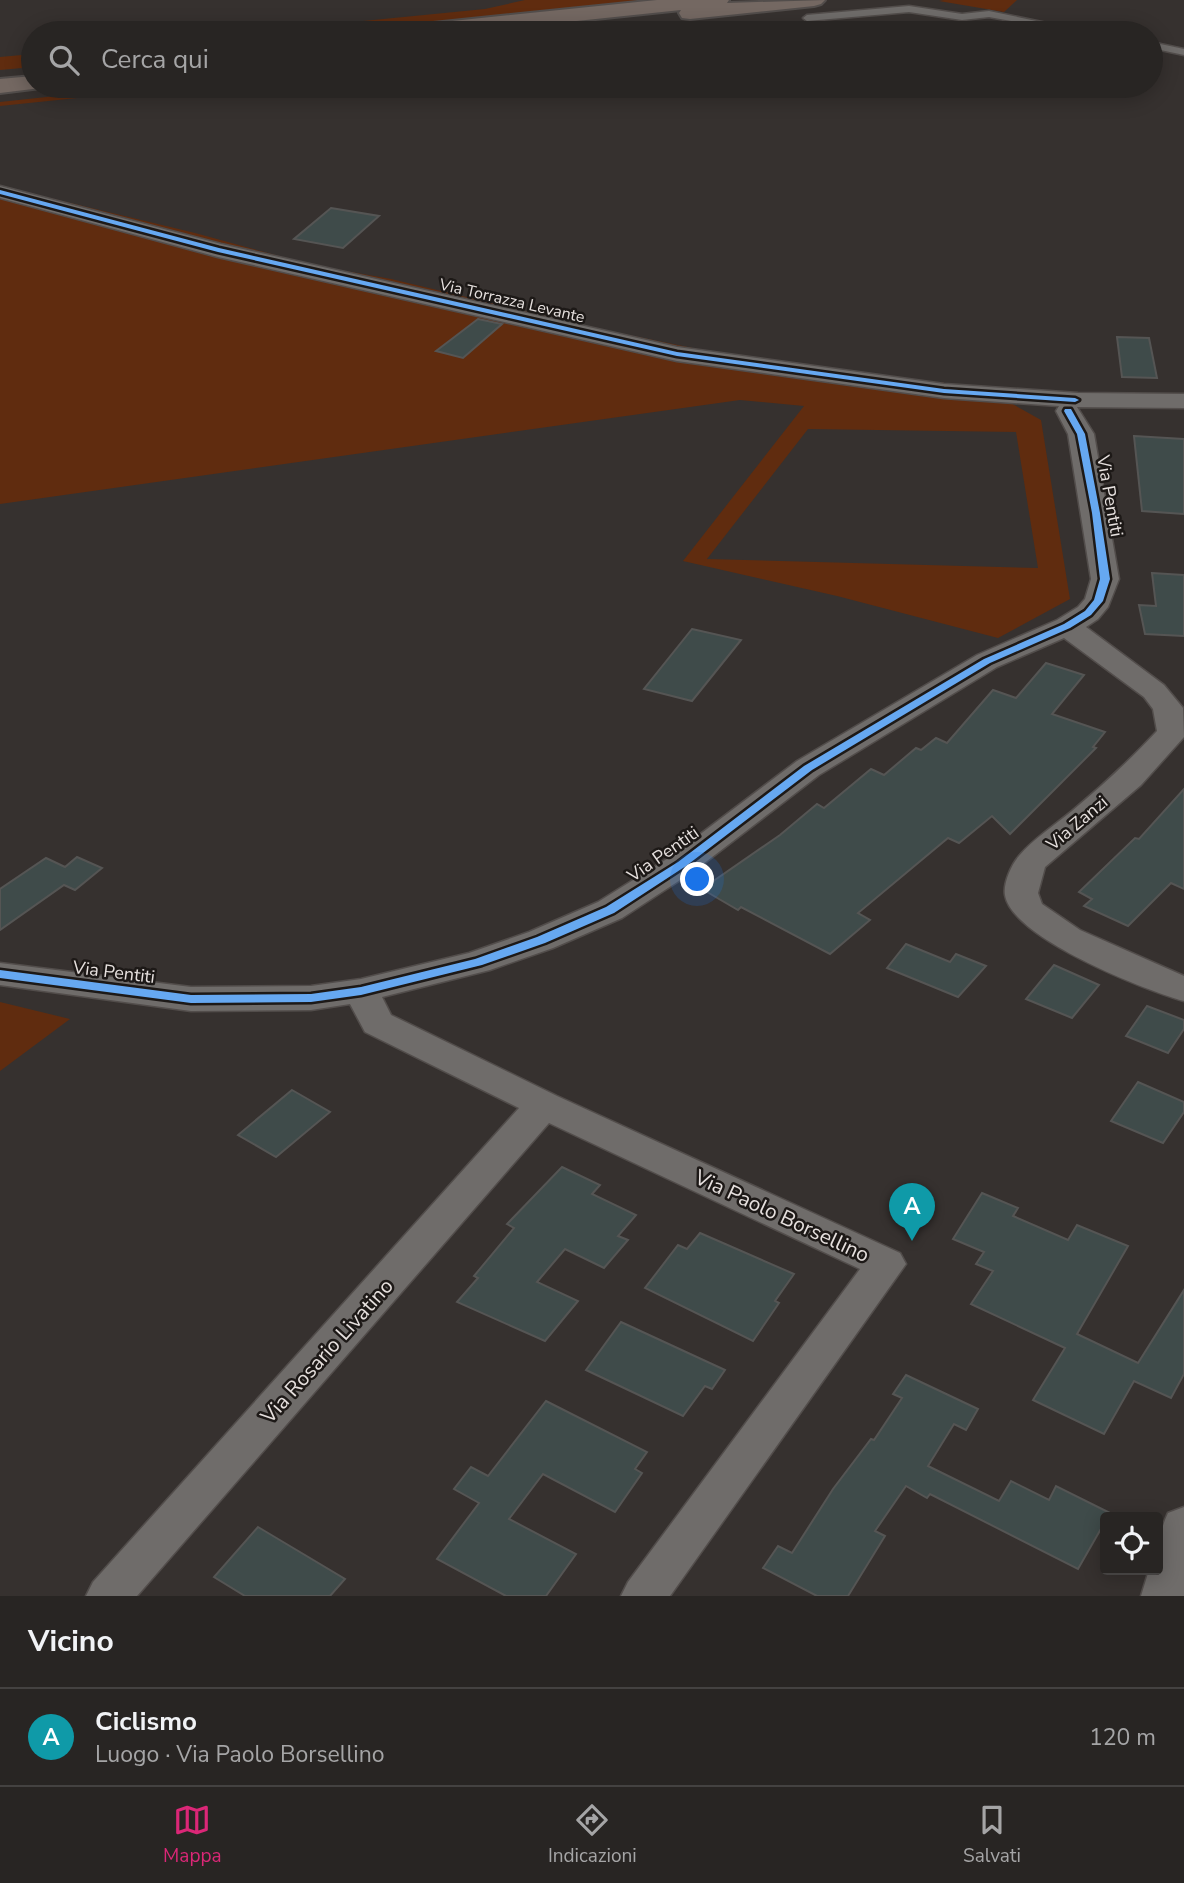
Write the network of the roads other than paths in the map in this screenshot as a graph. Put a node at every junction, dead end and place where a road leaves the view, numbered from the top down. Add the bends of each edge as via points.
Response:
1 (718, 0) edge
2 (811, 9) edge
3 (518, 21) edge
4 (656, 21) edge
5 (1023, 21) edge
6 (1163, 48) edge
7 (1184, 52) edge
8 (21, 73) edge
9 (0, 76) edge
10 (21, 84) edge
11 (0, 86) edge
12 (0, 192) edge
13 (1184, 401) edge
14 (1079, 411) junction
15 (1067, 626) junction
16 (0, 974) edge
17 (1184, 989) edge
18 (361, 991) junction
19 (544, 1105) junction
20 (1184, 1526) edge
21 (109, 1596) edge
22 (644, 1596) edge
23 (1164, 1596) edge

1 - 3 highway
2 - 4 highway
2 - 5 lane via 909,9
6 - 7 lane
8 - 9 highway
10 - 11 highway
12 - 14 street, Via Torrazza Levante via 218,250 677,354 904,386 1025,397
13 - 14 street, Via Torrazza Levante via 1142,400
14 - 15 street, Via Pentiti via 1105,579 1098,601
15 - 17 street, Via Zanzi via 1154,691 1168,708 1172,732 1130,778 1031,862 1022,898 1032,914 1072,940
15 - 18 street, Via Pentiti via 987,662 808,768 682,864 610,910 478,962
16 - 18 street, Via Pentiti via 191,999 311,998
18 - 19 street, Via Paolo Borsellino via 378,1023
19 - 21 street, Via Rosario Livatino
19 - 22 street, Via Paolo Borsellino via 886,1264
20 - 23 street

